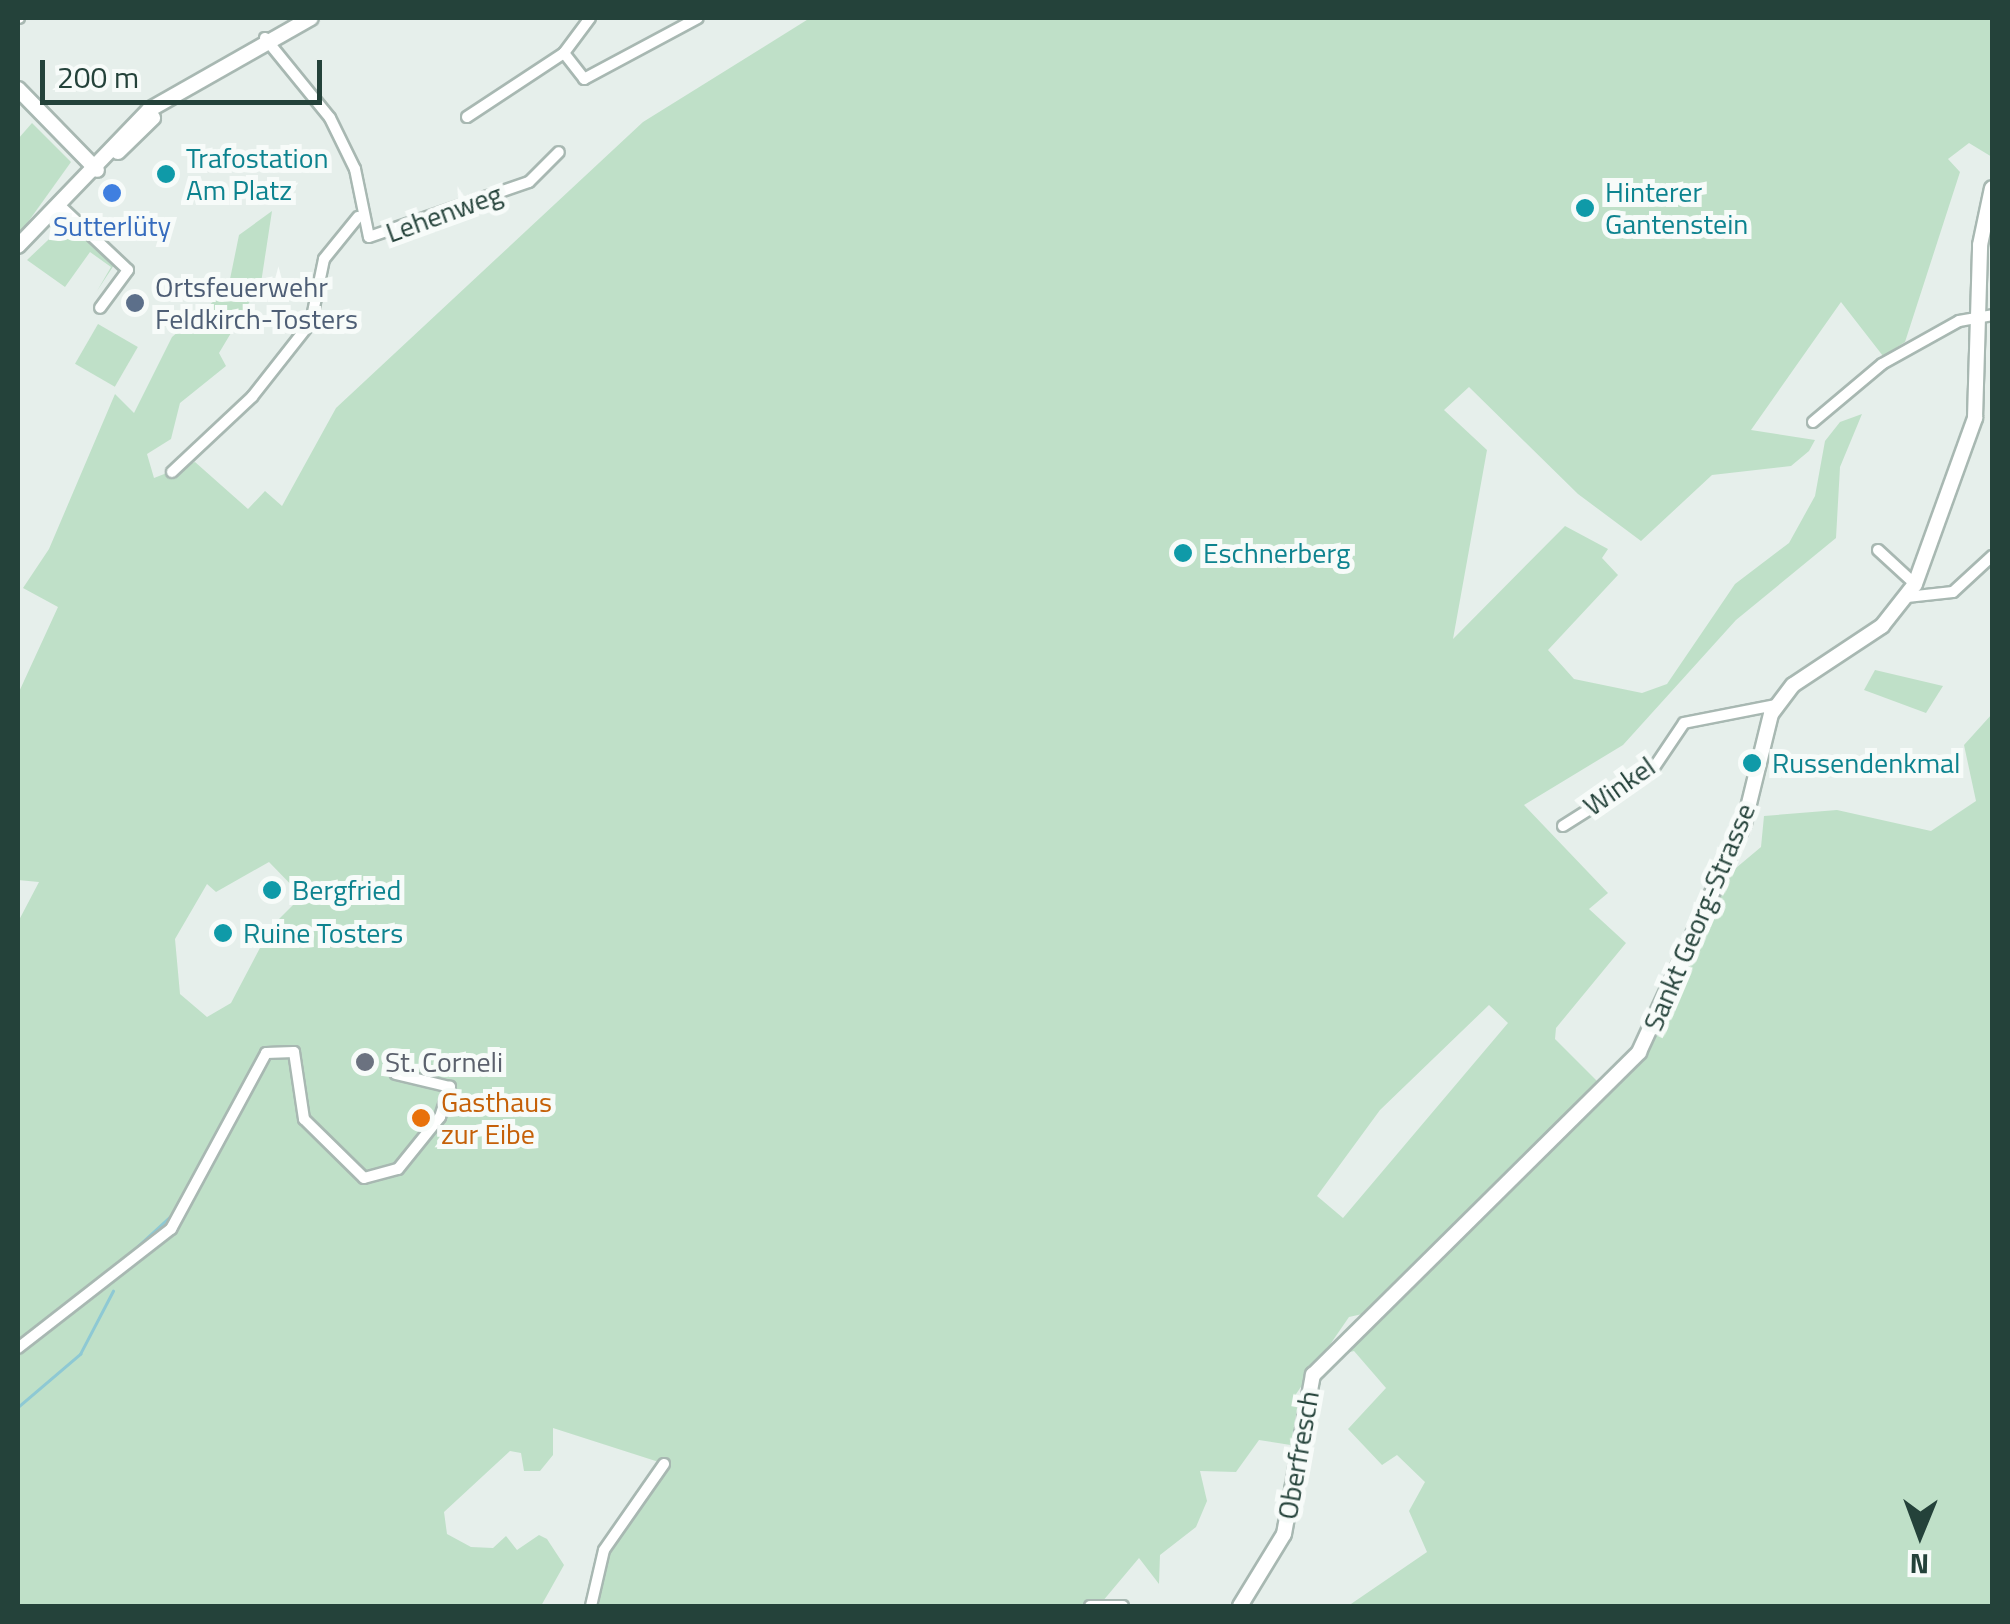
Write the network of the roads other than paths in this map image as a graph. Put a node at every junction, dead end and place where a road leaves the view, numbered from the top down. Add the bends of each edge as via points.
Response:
1 (311, 18) edge
2 (590, 18) edge
3 (698, 18) edge
4 (265, 37) junction
5 (564, 53) junction
6 (18, 88) edge
7 (467, 117) dead end
8 (559, 152) dead end
9 (96, 169) junction
10 (1992, 188) edge
11 (61, 207) junction
12 (358, 217) junction
13 (18, 246) edge
14 (18, 255) edge
15 (100, 308) dead end
16 (1985, 316) edge
17 (1813, 422) dead end
18 (172, 472) dead end
19 (1878, 550) dead end
20 (1992, 556) edge
21 (1911, 590) junction
22 (1776, 705) junction
23 (1564, 826) dead end
24 (396, 1074) dead end
25 (1370, 1314) joint
26 (18, 1348) edge
27 (664, 1464) dead end
28 (591, 1606) edge
29 (1090, 1606) edge
30 (1122, 1606) edge
31 (1240, 1606) edge

1 - 4 street
2 - 5 street
3 - 5 street via 591,78 574,75
4 - 9 street via 157,108
4 - 12 street, Lehenweg via 330,118 355,169
5 - 7 street
6 - 9 street
8 - 12 street, Lehenweg via 529,182 378,238
9 - 11 street
10 - 16 street
11 - 13 street
11 - 14 street
11 - 15 street via 128,270
12 - 18 street via 324,259 310,322 252,397
16 - 17 street via 1882,364
16 - 21 street via 1975,418
19 - 21 street
20 - 21 street via 1953,592
21 - 22 street via 1882,626
22 - 23 street, Winkel via 1684,723 1653,768
22 - 25 street, Sankt Georg-Strasse via 1744,824 1638,1052
24 - 26 street via 450,1087 440,1117 398,1169 364,1178 304,1119 294,1052 266,1053 171,1229
25 - 31 street, Oberfresch via 1313,1375 1282,1540
27 - 28 street via 604,1550
29 - 30 street

